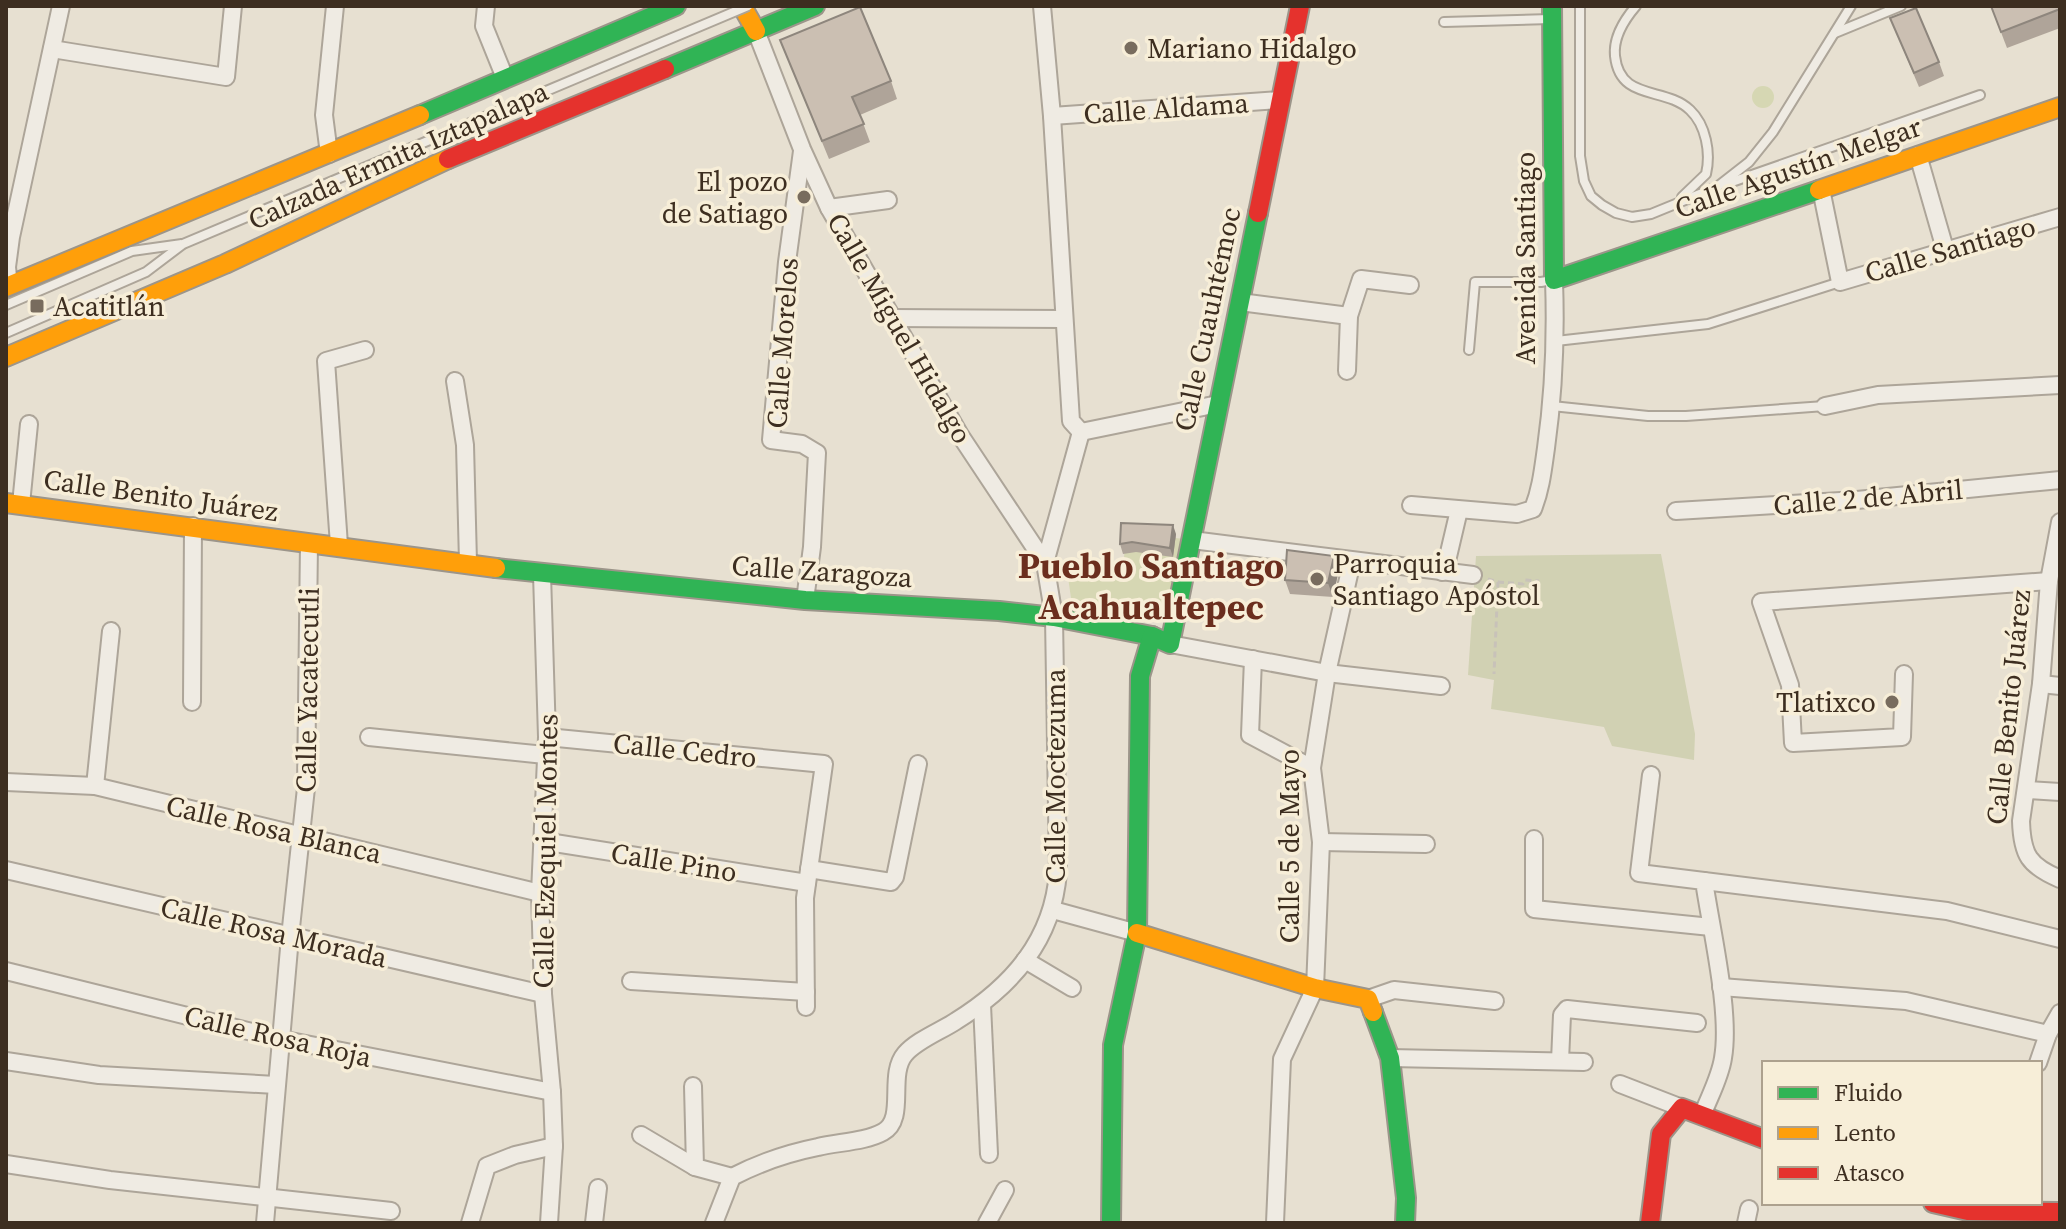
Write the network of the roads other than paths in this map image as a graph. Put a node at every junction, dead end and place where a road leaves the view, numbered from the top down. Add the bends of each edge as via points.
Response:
1 (61, 6) edge
2 (233, 6) edge
3 (335, 6) edge
4 (486, 6) edge
5 (676, 6) edge
6 (742, 6) edge
7 (748, 6) edge
8 (815, 6) edge
9 (1042, 6) edge
10 (1300, 6) edge
11 (1580, 6) edge
12 (1636, 6) edge
13 (1851, 6) edge
14 (1901, 6) edge
15 (1552, 13) edge
16 (1444, 22) dead end
17 (756, 31) junction
18 (1835, 33) junction
19 (52, 49) junction
20 (505, 78) junction
21 (1980, 95) dead end
22 (1280, 100) junction
23 (2060, 107) edge
24 (1052, 116) junction
25 (802, 149) junction
26 (329, 154) junction
27 (1918, 155) junction
28 (1717, 187) junction
29 (1821, 189) junction
30 (888, 200) dead end
31 (1667, 207) junction
32 (829, 208) junction
33 (2060, 217) edge
34 (183, 244) junction
35 (1945, 249) junction
36 (1554, 280) junction
37 (1840, 282) junction
38 (1410, 285) dead end
39 (8, 286) edge
40 (1240, 302) junction
41 (6, 305) edge
42 (1349, 316) junction
43 (892, 318) junction
44 (1063, 319) junction
45 (6, 333) edge
46 (1556, 341) junction
47 (365, 350) dead end
48 (1469, 350) dead end
49 (6, 357) edge
50 (1347, 371) dead end
51 (455, 381) dead end
52 (2060, 385) edge
53 (1218, 404) junction
54 (1552, 406) junction
55 (1825, 406) joint
56 (29, 424) dead end
57 (1081, 432) junction
58 (2060, 480) edge
59 (14, 504) edge
60 (1411, 505) dead end
61 (1459, 510) junction
62 (1676, 511) dead end
63 (2060, 522) edge
64 (193, 526) junction
65 (1192, 540) junction
66 (309, 543) junction
67 (339, 545) junction
68 (1352, 561) junction
69 (468, 562) junction
70 (1045, 563) junction
71 (1442, 572) junction
72 (542, 574) junction
73 (1473, 575) road end
74 (2049, 581) junction
75 (805, 600) junction
76 (1054, 617) junction
77 (111, 631) dead end
78 (1152, 636) junction
79 (1170, 644) junction
80 (1253, 659) junction
81 (1327, 673) junction
82 (1904, 674) dead end
83 (2041, 684) junction
84 (1441, 686) dead end
85 (2060, 686) edge
86 (192, 702) dead end
87 (369, 737) dead end
88 (547, 737) junction
89 (545, 755) junction
90 (918, 764) dead end
91 (1312, 768) junction
92 (1651, 775) dead end
93 (6, 782) edge
94 (95, 786) junction
95 (2026, 790) junction
96 (2060, 792) edge
97 (302, 836) junction
98 (1534, 839) dead end
99 (542, 841) junction
100 (1321, 842) junction
101 (1426, 844) dead end
102 (6, 870) edge
103 (808, 876) junction
104 (2060, 879) edge
105 (1704, 881) junction
106 (540, 893) junction
107 (1053, 910) junction
108 (1711, 927) junction
109 (1137, 933) junction
110 (290, 937) junction
111 (2060, 939) edge
112 (1025, 960) junction
113 (6, 971) edge
114 (631, 981) dead end
115 (1721, 987) junction
116 (1072, 988) dead end
117 (1315, 988) junction
118 (543, 994) junction
119 (1368, 999) junction
120 (1495, 1001) dead end
121 (982, 1005) junction
122 (2060, 1013) edge
123 (1697, 1023) dead end
124 (2048, 1034) junction
125 (280, 1039) junction
126 (1390, 1058) junction
127 (6, 1061) edge
128 (1560, 1061) junction
129 (2039, 1061) edge
130 (1584, 1062) dead end
131 (1620, 1084) dead end
132 (276, 1085) junction
133 (693, 1086) dead end
134 (552, 1092) junction
135 (1682, 1108) junction
136 (1702, 1116) junction
137 (641, 1135) dead end
138 (1762, 1138) edge
139 (554, 1146) junction
140 (989, 1154) dead end
141 (6, 1164) edge
142 (695, 1167) junction
143 (732, 1177) junction
144 (598, 1188) dead end
145 (1005, 1190) dead end
146 (269, 1198) junction
147 (1942, 1205) edge
148 (391, 1211) dead end
149 (2060, 1212) edge
150 (2020, 1215) edge
151 (265, 1223) edge
152 (470, 1223) edge
153 (549, 1223) edge
154 (594, 1223) edge
155 (714, 1223) edge
156 (987, 1223) edge
157 (1111, 1223) edge
158 (1275, 1223) edge
159 (1405, 1223) edge
160 (1650, 1223) edge

1 - 19 street
2 - 19 street via 226,77
3 - 26 street via 324,115
4 - 20 street via 484,26
5 - 20 street, Calzada Ermita Iztapalapa
6 - 17 street
7 - 34 lane, bridge
8 - 17 street, Calzada Ermita Iztapalapa
9 - 24 street
10 - 22 street, Calle Cuauhtémoc
11 - 31 lane via 1584,181 1591,196 1616,213 1632,217
12 - 31 lane via 1616,37 1620,74 1643,92 1681,103 1692,112 1708,147 1701,181
13 - 18 lane
14 - 18 lane
15 - 16 lane via 1537,22
15 - 36 street, Avenida Santiago
17 - 25 street, Calle Miguel Hidalgo
17 - 49 street, Calzada Ermita Iztapalapa via 418,172 225,264
18 - 28 lane via 1763,147
19 - 39 street via 11,237
20 - 26 street, Calzada Ermita Iztapalapa
21 - 28 lane
22 - 24 street, Calle Aldama
22 - 40 street, Calle Cuauhtémoc
23 - 27 street, Calle Agustín Melgar
24 - 44 street
25 - 32 street, Calle Miguel Hidalgo
25 - 75 street, Calle Morelos via 771,440 802,444 817,453
26 - 39 street, Calzada Ermita Iztapalapa
27 - 29 street, Calle Agustín Melgar
27 - 35 street
28 - 31 lane
29 - 36 street, Calle Agustín Melgar
29 - 37 street, Calle Santiago
30 - 32 street
32 - 43 street, Calle Miguel Hidalgo
33 - 35 street, Calle Santiago
34 - 41 lane via 132,251
34 - 45 lane via 146,272
35 - 37 street, Calle Santiago
36 - 46 street, Avenida Santiago
36 - 48 lane via 1475,282
37 - 46 lane, Calle Santiago via 1708,324
38 - 42 street via 1361,279
40 - 42 street
40 - 53 street, Calle Cuauhtémoc
42 - 50 street
43 - 44 street
43 - 70 street, Calle Miguel Hidalgo via 960,435
44 - 57 street via 1071,421
46 - 54 street, Avenida Santiago
47 - 67 street via 326,361
51 - 69 street via 465,445
52 - 55 street via 1878,395
53 - 57 street
53 - 65 street, Calle Cuauhtémoc
54 - 55 lane via 1648,416
54 - 61 street, Avenida Santiago via 1533,509 1517,514
56 - 59 street
57 - 70 street
58 - 62 street, Calle 2 de Abril
59 - 64 street, Calle Benito Juárez
60 - 61 street
61 - 71 street
63 - 74 street, Calle Benito Juárez
64 - 66 street, Calle Benito Juárez
64 - 86 street
65 - 68 street
65 - 79 street, Calle Cuauhtémoc
66 - 67 street, Calle Zaragoza
66 - 97 street, Calle Yacatecutli
67 - 69 street, Calle Zaragoza
68 - 71 street
68 - 81 street, Calle 5 de Mayo
69 - 72 street, Calle Zaragoza
70 - 76 street, Calle Miguel Hidalgo
71 - 73 street
72 - 75 street, Calle Zaragoza
72 - 88 street, Calle Ezequiel Montes
74 - 82 street via 1761,602 1790,685 1793,743 1902,737
74 - 83 street, Calle Benito Juárez
75 - 76 street, Calle Zaragoza
76 - 78 street, Calle Zaragoza
76 - 107 street, Calle Moctezuma via 1058,872
77 - 94 street
78 - 79 street, Calle Zaragoza
78 - 109 street via 1140,676
79 - 80 street, Calle Zaragoza
80 - 81 street, Calle Zaragoza
80 - 91 street via 1250,735
81 - 84 street, Calle Zaragoza
81 - 91 street, Calle 5 de Mayo
83 - 85 street
83 - 95 street, Calle Benito Juárez
87 - 89 street
88 - 89 street, Calle Ezequiel Montes
88 - 103 street, Calle Cedro via 824,764
89 - 99 street, Calle Ezequiel Montes
90 - 103 street, Calle Pino via 891,882
91 - 100 street, Calle 5 de Mayo
92 - 105 street via 1639,873
93 - 94 street, Calle Rosa Blanca
94 - 97 street, Calle Rosa Blanca
95 - 96 street
95 - 104 street, Calle Benito Juárez via 2021,821 2028,859
97 - 106 street, Calle Rosa Blanca
97 - 110 street, Calle Yacatecutli
98 - 108 street via 1534,909
99 - 103 street, Calle Pino
99 - 106 street, Calle Ezequiel Montes
100 - 101 street
100 - 117 street, Calle 5 de Mayo
102 - 110 street, Calle Rosa Morada
103 - 114 street via 806,1000
105 - 108 street
105 - 111 street via 1947,911
106 - 118 street, Calle Ezequiel Montes
107 - 109 street
107 - 112 street, Calle Moctezuma
108 - 115 street
109 - 117 street
109 - 157 street via 1113,1045
110 - 118 street, Calle Rosa Morada
110 - 125 street, Calle Yacatecutli
112 - 116 street
112 - 121 street, Calle Moctezuma
113 - 125 street, Calle Rosa Roja
115 - 124 street via 1906,1001
115 - 136 street via 1723,1059
117 - 119 street
117 - 158 street, Calle 5 de Mayo via 1282,1059
118 - 134 street, Calle Ezequiel Montes
119 - 120 street via 1394,990
119 - 126 street
121 - 140 street
121 - 143 street, Calle Moctezuma via 905,1054 897,1075 894,1120 885,1132 759,1163
122 - 124 street
123 - 128 street via 1567,1009 1562,1015
124 - 129 street
125 - 132 street, Calle Yacatecutli
125 - 134 street, Calle Rosa Roja
126 - 128 street
126 - 159 street
127 - 132 street via 99,1075
128 - 130 street
131 - 135 street
132 - 146 street, Calle Yacatecutli
133 - 142 street
134 - 139 street, Calle Ezequiel Montes
135 - 136 street
135 - 160 street via 1661,1134
136 - 138 street
137 - 142 street
139 - 152 street via 487,1166
139 - 153 street, Calle Ezequiel Montes
141 - 146 street
142 - 143 street
143 - 155 street
144 - 154 street
145 - 156 street
146 - 148 street
146 - 151 street, Calle Yacatecutli
147 - 150 street
149 - 150 street

